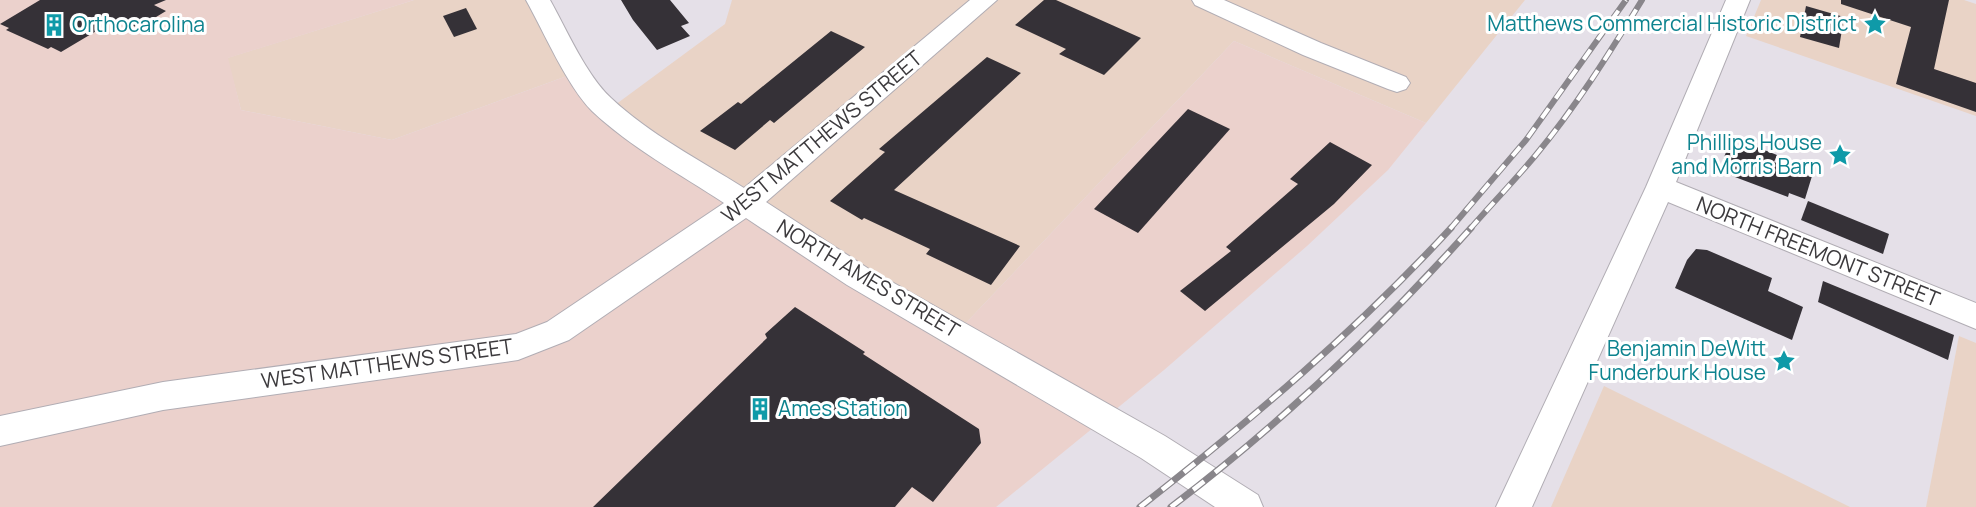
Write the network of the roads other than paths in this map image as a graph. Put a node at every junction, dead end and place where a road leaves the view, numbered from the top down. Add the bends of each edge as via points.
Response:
1 (538, 0) edge
2 (985, 0) edge
3 (1204, 0) edge
4 (1738, 0) edge
5 (1397, 83) dead end
6 (1660, 187) junction
7 (746, 204) junction
8 (1976, 316) edge
9 (0, 431) edge
10 (1245, 507) edge
11 (1514, 507) edge

1 - 7 street, NORTH AMES STREET via 600,103
2 - 7 street, WEST MATTHEWS STREET
3 - 5 street
4 - 6 street
6 - 8 street, NORTH FREEMONT STREET
6 - 11 street
7 - 9 street, WEST MATTHEWS STREET via 558,331 518,347 164,396
7 - 10 street, NORTH AMES STREET via 858,277 1153,447

